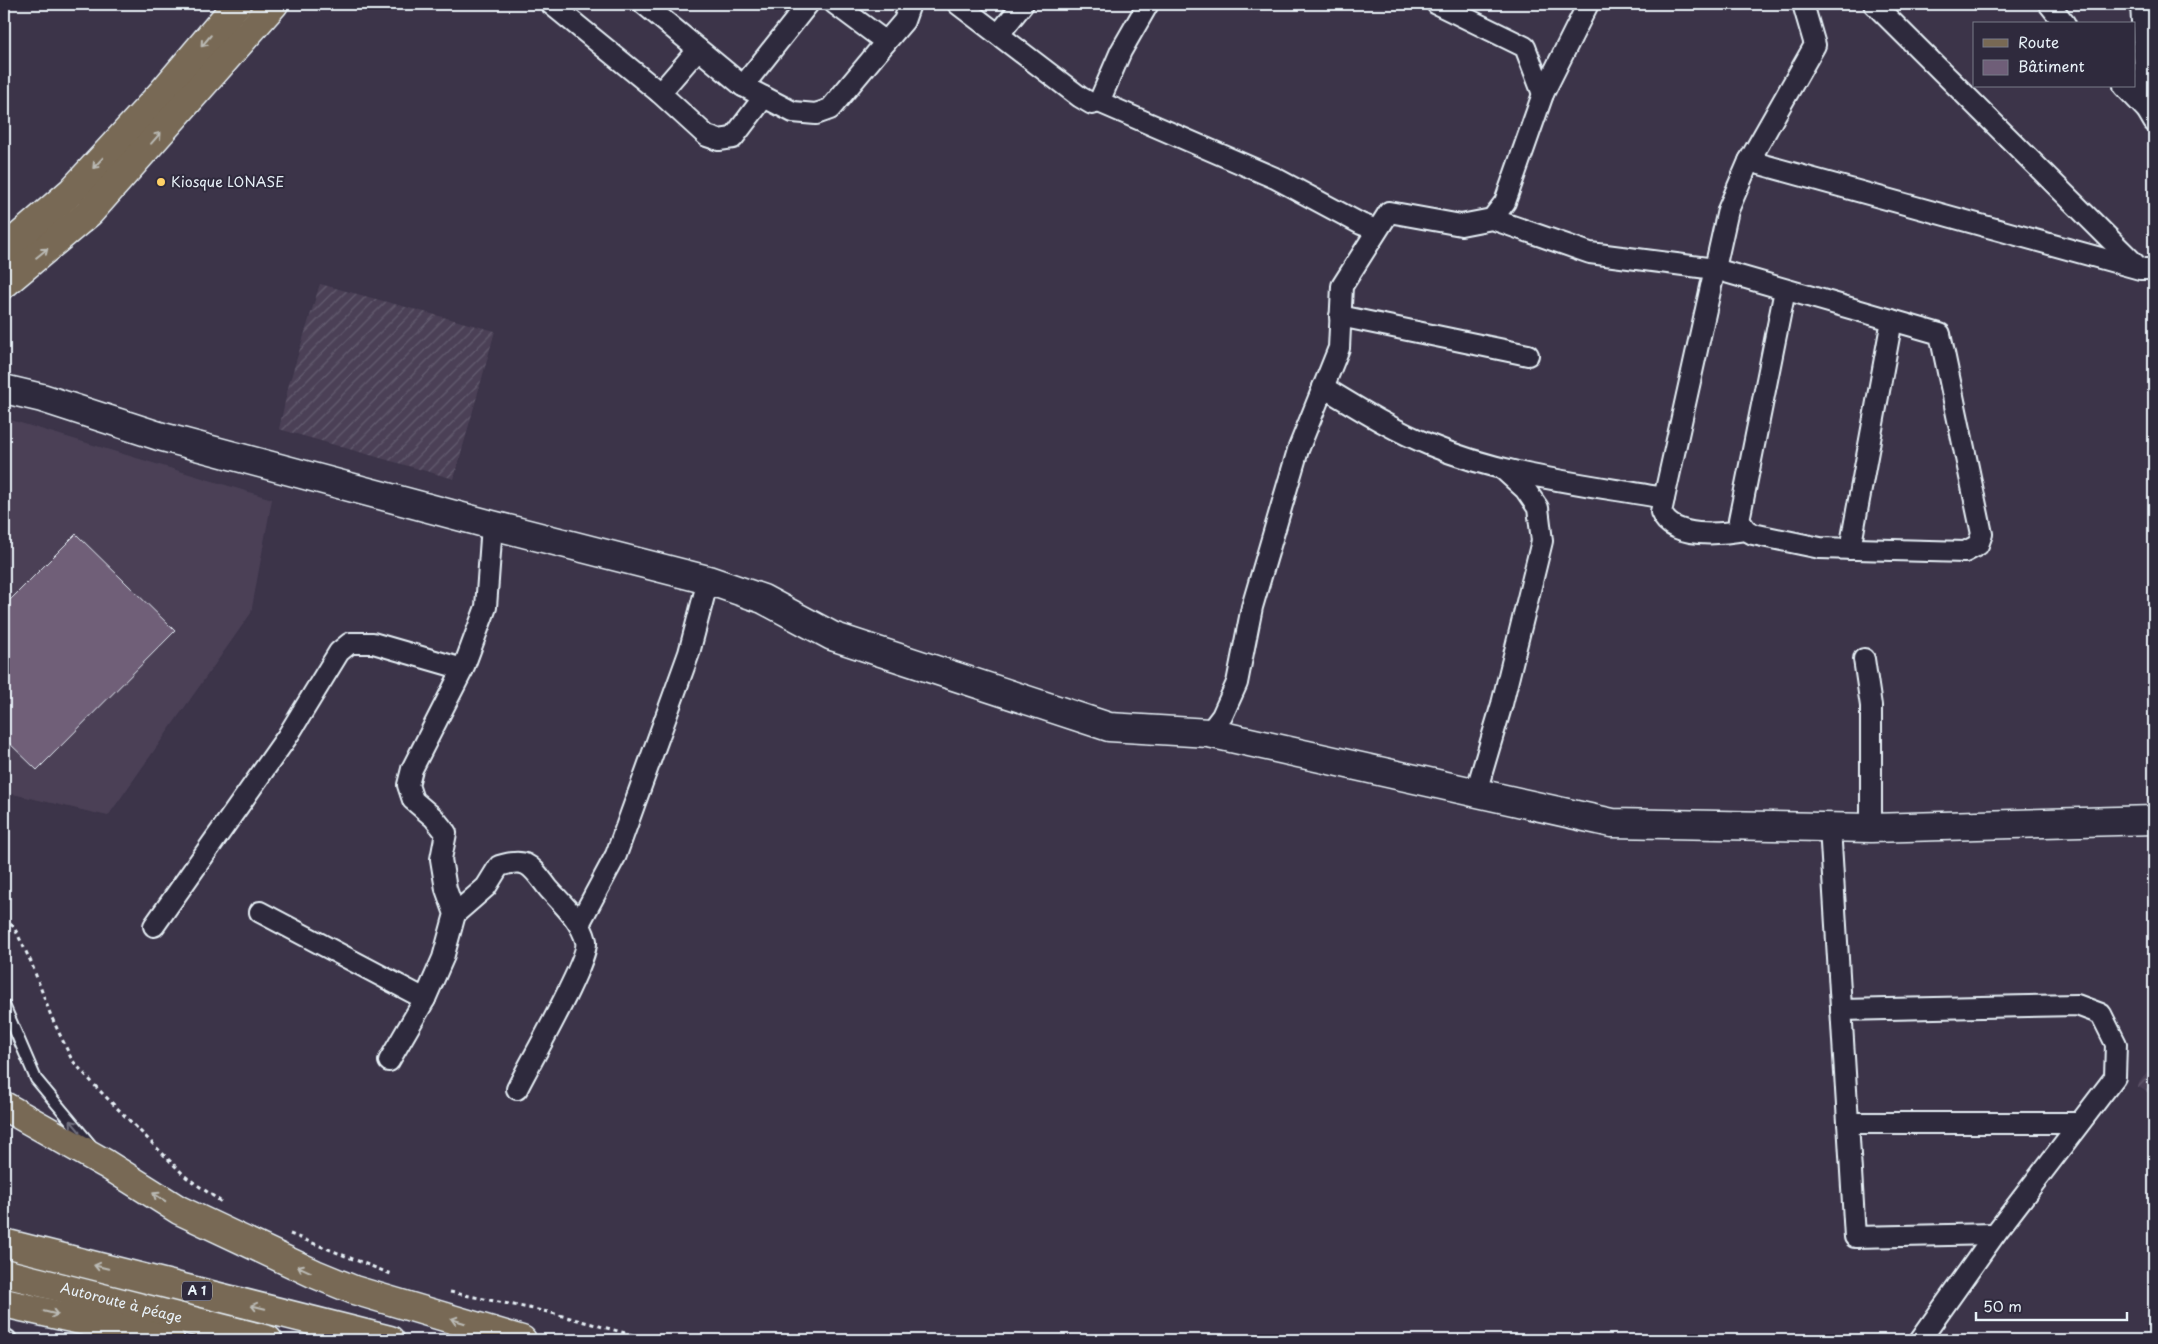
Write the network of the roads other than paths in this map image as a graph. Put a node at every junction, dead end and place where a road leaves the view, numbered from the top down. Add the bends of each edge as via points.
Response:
1 (237, 4) edge
2 (274, 4) edge
3 (551, 4) edge
4 (644, 4) edge
5 (808, 4) edge
6 (835, 4) edge
7 (910, 4) edge
8 (958, 4) edge
9 (1023, 4) edge
10 (1148, 4) edge
11 (1438, 4) edge
12 (1588, 4) edge
13 (1803, 4) edge
14 (1874, 4) edge
15 (2049, 4) edge
16 (2141, 4) edge
17 (2063, 22) edge
18 (999, 34) junction
19 (886, 42) junction
20 (698, 49) junction
21 (743, 86) junction
22 (2126, 88) edge
23 (660, 93) junction
24 (1543, 94) junction
25 (764, 96) junction
26 (1099, 102) junction
27 (2151, 116) edge
28 (1749, 161) junction
29 (1492, 219) junction
30 (1377, 230) junction
31 (4, 250) edge
32 (1715, 269) junction
33 (2147, 269) edge
34 (4, 284) edge
35 (1785, 290) junction
36 (1340, 316) junction
37 (1892, 320) junction
38 (1528, 355) dead end
39 (1323, 386) junction
40 (4, 389) edge
41 (1504, 470) junction
42 (1664, 498) junction
43 (492, 526) junction
44 (1746, 530) junction
45 (1850, 549) junction
46 (708, 580) junction
47 (1864, 659) dead end
48 (463, 669) junction
49 (1209, 733) junction
50 (1476, 792) junction
51 (2154, 820) edge
52 (1830, 827) junction
53 (1870, 828) junction
54 (260, 912) dead end
55 (455, 914) junction
56 (578, 924) junction
57 (154, 926) dead end
58 (425, 999) junction
59 (4, 1005) edge
60 (1841, 1010) junction
61 (389, 1060) dead end
62 (517, 1089) dead end
63 (4, 1106) edge
64 (1848, 1124) junction
65 (2078, 1124) junction
66 (106, 1164) junction
67 (1995, 1234) junction
68 (4, 1243) edge
69 (4, 1273) edge
70 (4, 1303) edge
71 (170, 1340) edge
72 (268, 1340) edge
73 (390, 1340) edge
74 (522, 1340) edge
75 (1920, 1340) edge

1 -> 31 main road via 161,94 72,191
34 -> 2 main road via 90,212
3 - 23 street
4 - 20 street
5 - 21 street
6 - 19 street
7 - 19 street via 904,21
8 - 18 street
9 - 18 street
10 - 26 street via 1121,51
11 - 24 street via 1525,47
12 - 24 street
13 - 28 street via 1814,45
14 - 33 street
15 - 17 street
16 - 27 street
18 - 26 street via 1080,97 1092,104
19 - 25 street via 830,109 816,114 793,112
20 - 21 street
20 - 23 street
21 - 25 street
22 - 27 street
23 - 25 street via 707,136 719,140 733,138
24 - 29 street via 1505,202
26 - 30 street via 1275,178
28 - 32 street via 1728,210
28 - 33 street
29 - 30 street via 1461,225 1389,212
29 - 32 street via 1590,253
30 - 36 street via 1342,286
32 - 35 street
32 - 42 street
35 - 37 street
35 - 44 street via 1739,520
36 - 38 street
36 - 39 street via 1339,348
37 - 45 street
37 - 45 street via 1940,334 1982,534 1978,544 1965,552
39 - 41 street via 1376,420 1431,446
39 - 49 street via 1298,450 1255,598 1237,683 1222,716
40 - 43 street via 160,436
41 - 42 street
41 - 50 street via 1525,489 1538,508 1542,541 1502,704
42 - 44 street via 1661,512 1664,520 1675,527 1706,535
43 - 46 street
43 - 48 street via 486,607
44 - 45 street via 1820,548
46 - 49 street via 763,600 832,636 1109,727
46 - 56 street via 689,653 616,855
47 - 53 street via 1871,706
48 - 55 street via 412,769 408,785 413,800 446,833 441,859 446,889
48 - 57 street via 373,643 350,643 339,652 286,737
49 - 50 street
50 - 52 street via 1612,823
51 - 53 street
52 - 53 street
52 - 60 street
54 - 58 street
55 - 56 street via 486,887 499,866 516,861 531,866
55 - 58 street via 443,958
56 - 62 street via 586,942 580,967
58 - 61 street
66 -> 59 lane via 36,1079
60 - 64 street
60 - 65 street via 2077,1005 2101,1014 2116,1044 2115,1077
63 - 66 main road
64 - 65 street
64 - 67 street via 1855,1237
65 - 67 street
74 -> 66 main road via 354,1290 315,1274 179,1210
67 - 75 street
73 -> 68 main road, A 1
69 - 72 main road, Autoroute à péage / A 1
70 -> 71 main road

